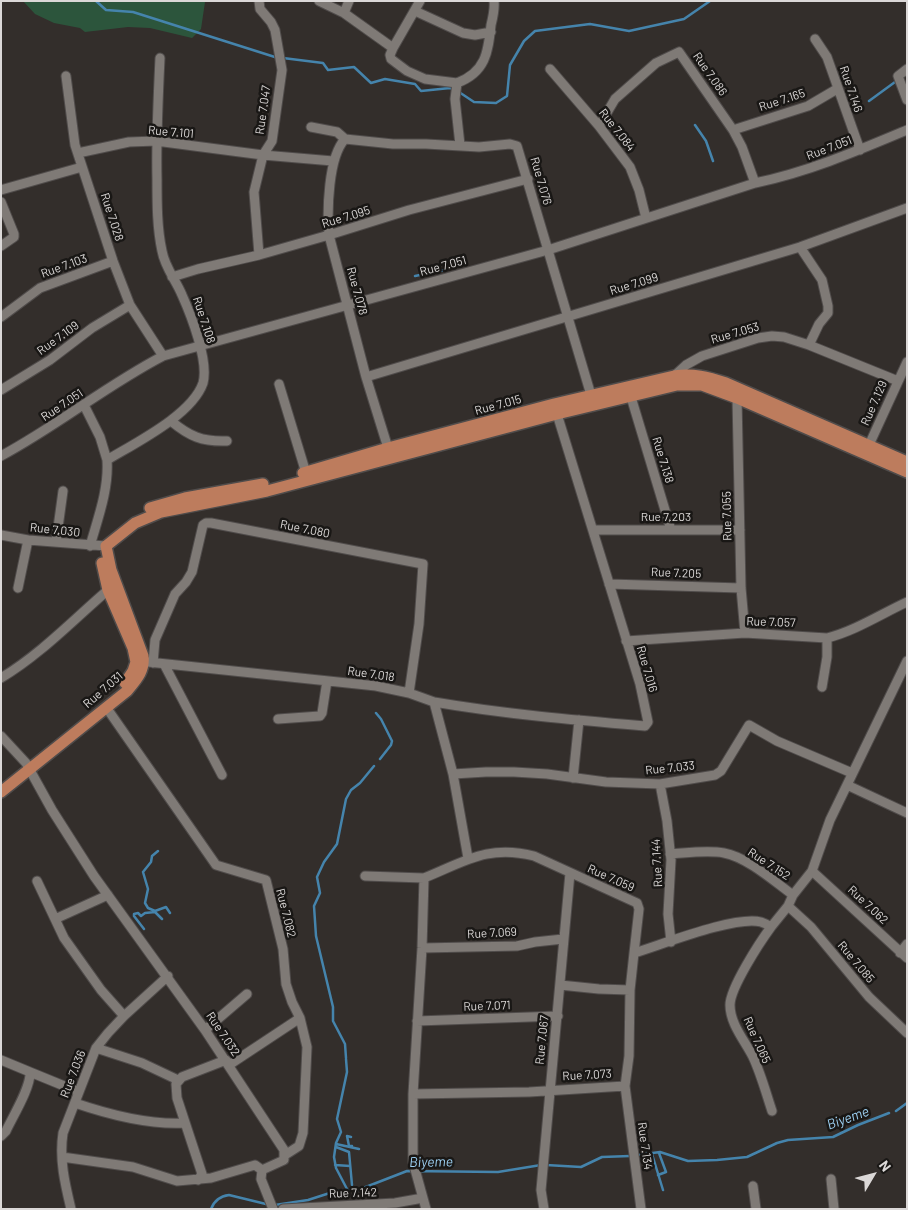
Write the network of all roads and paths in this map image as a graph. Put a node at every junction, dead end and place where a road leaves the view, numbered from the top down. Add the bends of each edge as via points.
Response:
1 (259, 1) edge
2 (319, 1) edge
3 (348, 1) edge
4 (420, 1) edge
5 (494, 1) edge
6 (415, 11) junction
7 (344, 13) junction
8 (490, 32) junction
9 (815, 39) dead end
10 (393, 48) junction
11 (160, 58) dead end
12 (550, 69) dead end
13 (907, 69) edge
14 (66, 76) dead end
15 (457, 83) junction
16 (837, 89) junction
17 (907, 100) edge
18 (599, 126) junction
19 (311, 127) dead end
20 (733, 130) junction
21 (907, 130) edge
22 (345, 138) junction
23 (156, 141) junction
24 (460, 145) junction
25 (860, 150) junction
26 (78, 153) junction
27 (263, 155) junction
28 (333, 162) junction
29 (82, 167) junction
30 (528, 179) junction
31 (754, 183) junction
32 (1, 190) edge
33 (1, 202) edge
34 (907, 208) edge
35 (646, 218) junction
36 (329, 235) junction
37 (1, 246) edge
38 (800, 247) junction
39 (548, 250) junction
40 (259, 255) junction
41 (113, 261) junction
42 (172, 278) junction
43 (130, 305) junction
44 (347, 305) junction
45 (1, 317) edge
46 (567, 317) junction
47 (809, 345) junction
48 (200, 346) junction
49 (163, 356) junction
50 (907, 362) edge
51 (674, 376) junction
52 (366, 377) junction
53 (898, 381) junction
54 (279, 384) dead end
55 (1, 390) edge
56 (591, 395) junction
57 (631, 397) junction
58 (737, 398) junction
59 (84, 405) junction
60 (557, 414) junction
61 (170, 421) junction
62 (227, 441) dead end
63 (388, 448) junction
64 (866, 449) junction
65 (1, 456) edge
66 (108, 460) junction
67 (907, 462) edge
68 (907, 472) edge
69 (306, 473) junction
70 (63, 491) dead end
71 (593, 530) junction
72 (671, 530) junction
73 (740, 530) junction
74 (1, 535) edge
75 (28, 540) junction
76 (56, 542) junction
77 (98, 546) junction
78 (609, 584) junction
79 (18, 588) dead end
80 (741, 588) junction
81 (108, 590) junction
82 (907, 602) edge
83 (745, 633) junction
84 (827, 638) junction
85 (626, 641) junction
86 (907, 661) edge
87 (149, 662) junction
88 (164, 664) junction
89 (1, 678) edge
90 (327, 681) junction
91 (822, 687) dead end
92 (409, 693) junction
93 (434, 702) junction
94 (106, 707) junction
95 (278, 719) dead end
96 (579, 720) junction
97 (1, 736) edge
98 (27, 767) junction
99 (852, 773) junction
100 (453, 774) junction
101 (222, 775) dead end
102 (573, 778) junction
103 (1, 783) edge
104 (660, 784) junction
105 (847, 785) junction
106 (1, 792) edge
107 (907, 813) edge
108 (670, 854) junction
109 (468, 858) junction
110 (812, 871) junction
111 (570, 873) junction
112 (365, 876) dead end
113 (424, 878) junction
114 (38, 881) dead end
115 (108, 895) junction
116 (793, 896) junction
117 (788, 906) junction
118 (54, 919) junction
119 (771, 927) junction
120 (563, 939) junction
121 (671, 942) junction
122 (907, 944) edge
123 (422, 948) junction
124 (634, 953) junction
125 (904, 956) edge
126 (168, 976) junction
127 (560, 985) junction
128 (630, 990) junction
129 (247, 994) dead end
130 (124, 1016) junction
131 (558, 1016) junction
132 (300, 1018) junction
133 (417, 1020) junction
134 (205, 1030) junction
135 (907, 1034) edge
136 (96, 1048) junction
137 (1, 1060) edge
138 (227, 1063) junction
139 (30, 1072) junction
140 (178, 1080) junction
141 (625, 1086) junction
142 (550, 1090) junction
143 (79, 1092) junction
144 (413, 1094) junction
145 (75, 1103) junction
146 (772, 1111) dead end
147 (185, 1123) junction
148 (1, 1136) edge
149 (285, 1155) junction
150 (62, 1157) junction
151 (262, 1170) junction
152 (830, 1179) dead end
153 (198, 1180) junction
154 (753, 1186) dead end
155 (423, 1198) junction
156 (343, 1207) edge
157 (71, 1209) edge
158 (273, 1209) edge
159 (283, 1209) edge
160 (426, 1209) edge
161 (544, 1209) edge
162 (641, 1209) edge
163 (756, 1209) edge
164 (834, 1209) edge

1 - 27 street, Rue 7.047 via 260,9 275,30 282,70 272,140
2 - 7 street
3 - 7 street
4 - 6 street
5 - 8 street
6 - 8 street via 464,33
6 - 10 street
7 - 10 street
8 - 15 street via 486,59
9 - 16 street, Rue 7.146 via 827,57
10 - 15 street via 391,59 407,71 425,79
11 - 23 street, Rue 7.108
12 - 18 street, Rue 7.084
13 - 17 street via 898,76
14 - 26 street, Rue 7.028
15 - 24 street via 455,99
16 - 20 street, Rue 7.165 via 808,106
16 - 25 street, Rue 7.146
18 - 20 street, Rue 7.086 via 616,99 656,63 679,52
18 - 35 street, Rue 7.084 via 630,166
19 - 22 street, Rue 7.076 via 337,132
20 - 31 street, Rue 7.086
21 - 25 street, Rue 7.051
22 - 24 street, Rue 7.076 via 393,144
22 - 28 street, Rue 7.078
23 - 26 street, Rue 7.101 via 129,142
23 - 27 street, Rue 7.101
23 - 42 street, Rue 7.108 via 158,225 162,251
24 - 30 street, Rue 7.076 via 513,144 519,150
25 - 31 street, Rue 7.051 via 820,166
26 - 29 street, Rue 7.028
27 - 28 street, Rue 7.101
27 - 40 street, Rue 7.047 via 254,192
28 - 36 street, Rue 7.078
29 - 32 street
29 - 41 street, Rue 7.028
30 - 36 street, Rue 7.095
30 - 39 street, Rue 7.076
31 - 35 street, Rue 7.051
33 - 37 street via 14,237
34 - 38 street, Rue 7.099
35 - 39 street, Rue 7.051
36 - 40 street, Rue 7.095
36 - 44 street, Rue 7.078
38 - 46 street, Rue 7.099
38 - 47 street via 822,280 828,306 828,313
39 - 44 street, Rue 7.051
39 - 46 street, Rue 7.076
40 - 42 street, Rue 7.095
41 - 43 street, Rue 7.028
41 - 45 street, Rue 7.103 via 40,288
42 - 48 street, Rue 7.108 via 183,296
43 - 49 street, Rue 7.028
43 - 55 street, Rue 7.109
44 - 48 street, Rue 7.051
44 - 52 street, Rue 7.078
46 - 52 street, Rue 7.099
46 - 56 street, Rue 7.076
47 - 51 street, Rue 7.053 via 778,336 758,338 695,359
47 - 53 street, Rue 7.053
48 - 49 street, Rue 7.051
48 - 61 street, Rue 7.108 via 202,383 183,410
49 - 59 street, Rue 7.051
50 - 53 street, Rue 7.129
51 - 56 main road, Rue 7.015
51 - 64 main road, Rue 7.015 via 702,375 726,383
52 - 63 street, Rue 7.078
53 - 64 street, Rue 7.129
54 - 69 street
56 - 63 main road, Rue 7.015
57 - 58 main road, Rue 7.015 via 689,384 702,385
57 - 60 main road, Rue 7.015
57 - 72 street, Rue 7.138
58 - 64 main road, Rue 7.015
58 - 73 street, Rue 7.055
59 - 65 street, Rue 7.051
59 - 66 street
60 - 71 street, Rue 7.016
60 - 77 main road, Rue 7.015 via 267,491 160,512
61 - 62 street via 194,437 214,442
61 - 66 street, Rue 7.108
63 - 69 main road, Rue 7.015
64 - 67 main road, Rue 7.015
64 - 68 main road, Rue 7.015
66 - 77 street
69 - 77 main road, Rue 7.015 via 153,507 123,524
70 - 76 street
71 - 72 street, Rue 7.203
71 - 78 street, Rue 7.016
72 - 73 street, Rue 7.203
73 - 80 street, Rue 7.055
74 - 75 street, Rue 7.030
75 - 76 street, Rue 7.030
75 - 79 street
76 - 77 street, Rue 7.030
77 - 81 main road, Rue 7.031
77 - 87 main road
78 - 80 street, Rue 7.205
78 - 85 street, Rue 7.016
80 - 83 street, Rue 7.055
81 - 89 street via 42,649
81 - 98 main road, Rue 7.031 via 133,648 136,662 133,671 120,689
82 - 84 street, Rue 7.057
83 - 84 street, Rue 7.057
83 - 85 street, Rue 7.057
84 - 91 street
85 - 96 street, Rue 7.016 via 640,684 648,724
86 - 99 street
87 - 88 street, Rue 7.018
87 - 92 street, Rue 7.080 via 175,594 192,572 203,525 211,523 422,564 419,624
87 - 94 main road, Rue 7.031 via 127,691
88 - 90 street, Rue 7.018
88 - 101 street
90 - 92 street, Rue 7.018
90 - 95 street via 320,716
92 - 93 street, Rue 7.018
93 - 96 street, Rue 7.016 via 486,711
93 - 100 street
94 - 98 main road, Rue 7.031
94 - 132 street, Rue 7.082 via 216,865 266,880 282,949 286,984
96 - 102 street
97 - 98 street, Rue 7.032
98 - 103 main road, Rue 7.031
98 - 106 main road, Rue 7.031
98 - 115 street, Rue 7.032
99 - 104 street, Rue 7.033 via 749,725 721,771 715,775
99 - 105 street
100 - 102 street, Rue 7.033 via 506,772
100 - 109 street
102 - 104 street, Rue 7.033
104 - 108 street, Rue 7.144
105 - 107 street
105 - 110 street via 830,820
108 - 116 street, Rue 7.152 via 725,853 758,870
108 - 121 street, Rue 7.144 via 668,914
109 - 111 street, Rue 7.059 via 498,852 523,853
109 - 113 street, Rue 7.059
110 - 116 street
110 - 125 street, Rue 7.062
111 - 120 street, Rue 7.067
111 - 124 street, Rue 7.059 via 637,903
112 - 113 street
113 - 123 street
114 - 118 street
115 - 118 street
115 - 126 street, Rue 7.032
116 - 117 street
117 - 119 street
117 - 135 street, Rue 7.085 via 811,927 869,997
118 - 130 street via 85,968
119 - 121 street via 761,922 743,921
119 - 146 street, Rue 7.065 via 741,976 730,1004
120 - 123 street, Rue 7.069 via 517,946
120 - 127 street, Rue 7.067
121 - 124 street
122 - 125 street
123 - 133 street
124 - 128 street, Rue 7.073
126 - 130 street, Rue 7.036
126 - 134 street, Rue 7.032
127 - 128 street
127 - 131 street, Rue 7.067
128 - 141 street, Rue 7.073
129 - 134 street
130 - 136 street, Rue 7.036
131 - 133 street, Rue 7.071
131 - 142 street, Rue 7.067
132 - 138 street
132 - 149 street via 308,1047 304,1133 299,1146
133 - 144 street
134 - 138 street, Rue 7.032
136 - 140 street
136 - 143 street, Rue 7.036
137 - 139 street
138 - 140 street
138 - 149 street, Rue 7.032
139 - 143 street
139 - 148 street via 26,1092
140 - 147 street via 176,1098
141 - 142 street, Rue 7.073
141 - 162 street, Rue 7.134
142 - 144 street, Rue 7.073
142 - 161 street, Rue 7.067 via 541,1190
143 - 145 street, Rue 7.036
144 - 155 street via 413,1162
145 - 147 street via 135,1120
145 - 150 street, Rue 7.036 via 64,1133
147 - 153 street via 202,1174
149 - 151 street via 284,1160
150 - 153 street via 133,1167 177,1180
150 - 157 street, Rue 7.036
151 - 153 street via 254,1165
151 - 158 street via 261,1179
152 - 164 street
154 - 163 street
155 - 156 street, Rue 7.142
155 - 160 street
156 - 159 street, Rue 7.142

